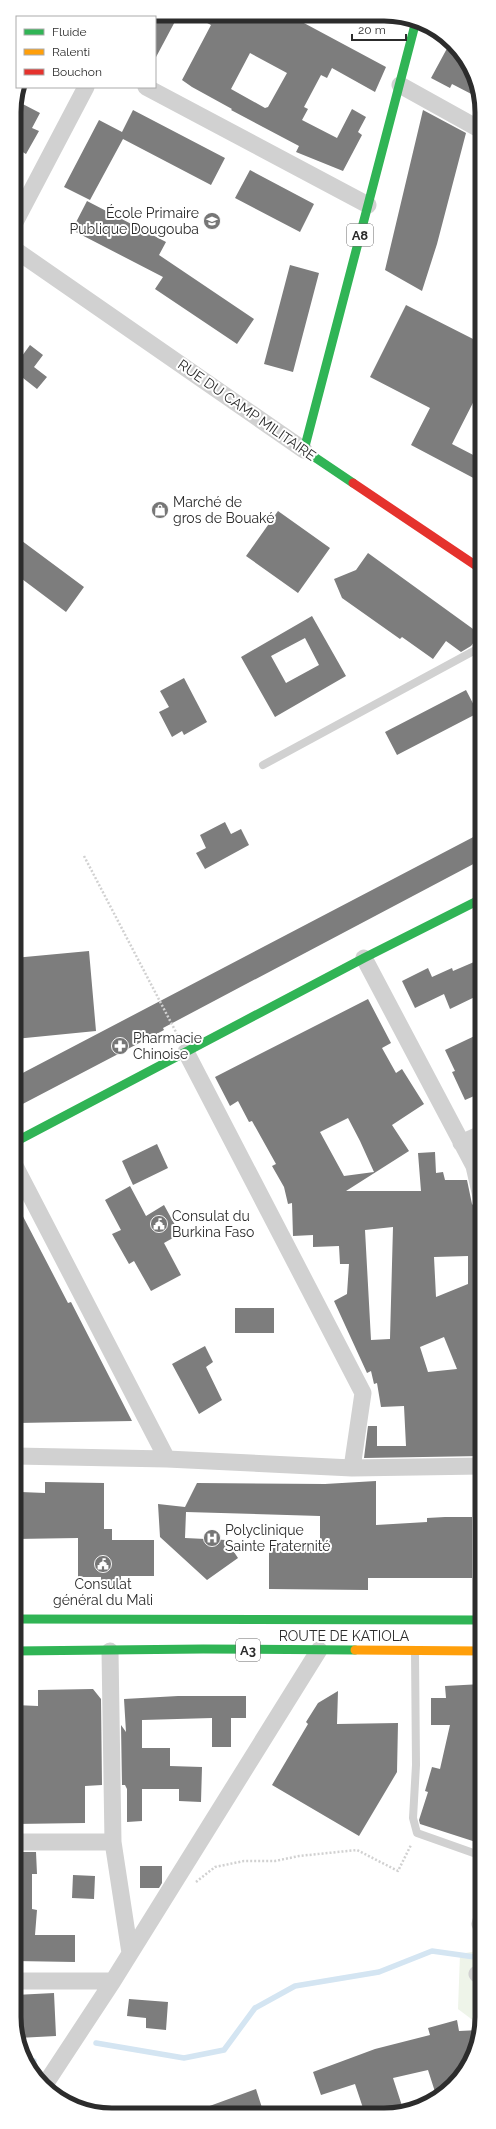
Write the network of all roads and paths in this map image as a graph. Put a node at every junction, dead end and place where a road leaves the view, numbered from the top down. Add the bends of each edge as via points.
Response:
1 (415, 27) edge
2 (400, 85) junction
3 (85, 88) edge
4 (148, 88) edge
5 (475, 127) edge
6 (368, 205) junction
7 (21, 211) edge
8 (21, 254) edge
9 (304, 450) junction
10 (475, 565) edge
11 (475, 650) edge
12 (263, 765) dead end
13 (84, 856) dead end
14 (475, 902) edge
15 (364, 958) junction
16 (186, 1052) junction
17 (475, 1137) edge
18 (21, 1139) edge
19 (460, 1143) junction
20 (475, 1170) edge
21 (21, 1178) edge
22 (21, 1456) edge
23 (167, 1459) junction
24 (475, 1466) edge
25 (352, 1468) junction
26 (21, 1619) edge
27 (475, 1620) edge
28 (319, 1650) junction
29 (415, 1650) junction
30 (475, 1650) edge
31 (21, 1651) edge
32 (110, 1651) junction
33 (417, 1834) junction
34 (21, 1842) edge
35 (113, 1842) junction
36 (475, 1854) edge
37 (193, 1884) dead end
38 (130, 1953) junction
39 (21, 1981) edge
40 (113, 1981) junction
41 (48, 2081) edge

1 - 2 main road, A8
2 - 5 street
2 - 6 main road, A8
3 - 7 street
4 - 6 street
6 - 9 main road, A8
8 - 9 street, RUE DU CAMP MILITAIRE
9 - 10 main road, RUE DU CAMP MILITAIRE
11 - 12 lane
13 - 16 path
14 - 15 main road
15 - 16 main road
15 - 19 street
16 - 18 main road
16 - 25 street via 363,1393
17 - 19 street
19 - 20 street
21 - 23 street
22 - 23 street
23 - 25 street
24 - 25 street
26 - 27 main road, ROUTE DE KATIOLA / A3
28 - 29 main road, ROUTE DE KATIOLA / A3
28 - 32 main road, ROUTE DE KATIOLA / A3
28 - 38 street
29 - 30 main road, ROUTE DE KATIOLA / A3
29 - 33 lane via 416,1765 413,1818
31 - 32 main road, ROUTE DE KATIOLA / A3
32 - 35 street
33 - 36 lane
33 - 37 path via 398,1871 357,1850 275,1861 244,1861 214,1867
34 - 35 street
35 - 38 street
38 - 40 street
39 - 40 street
40 - 41 street

